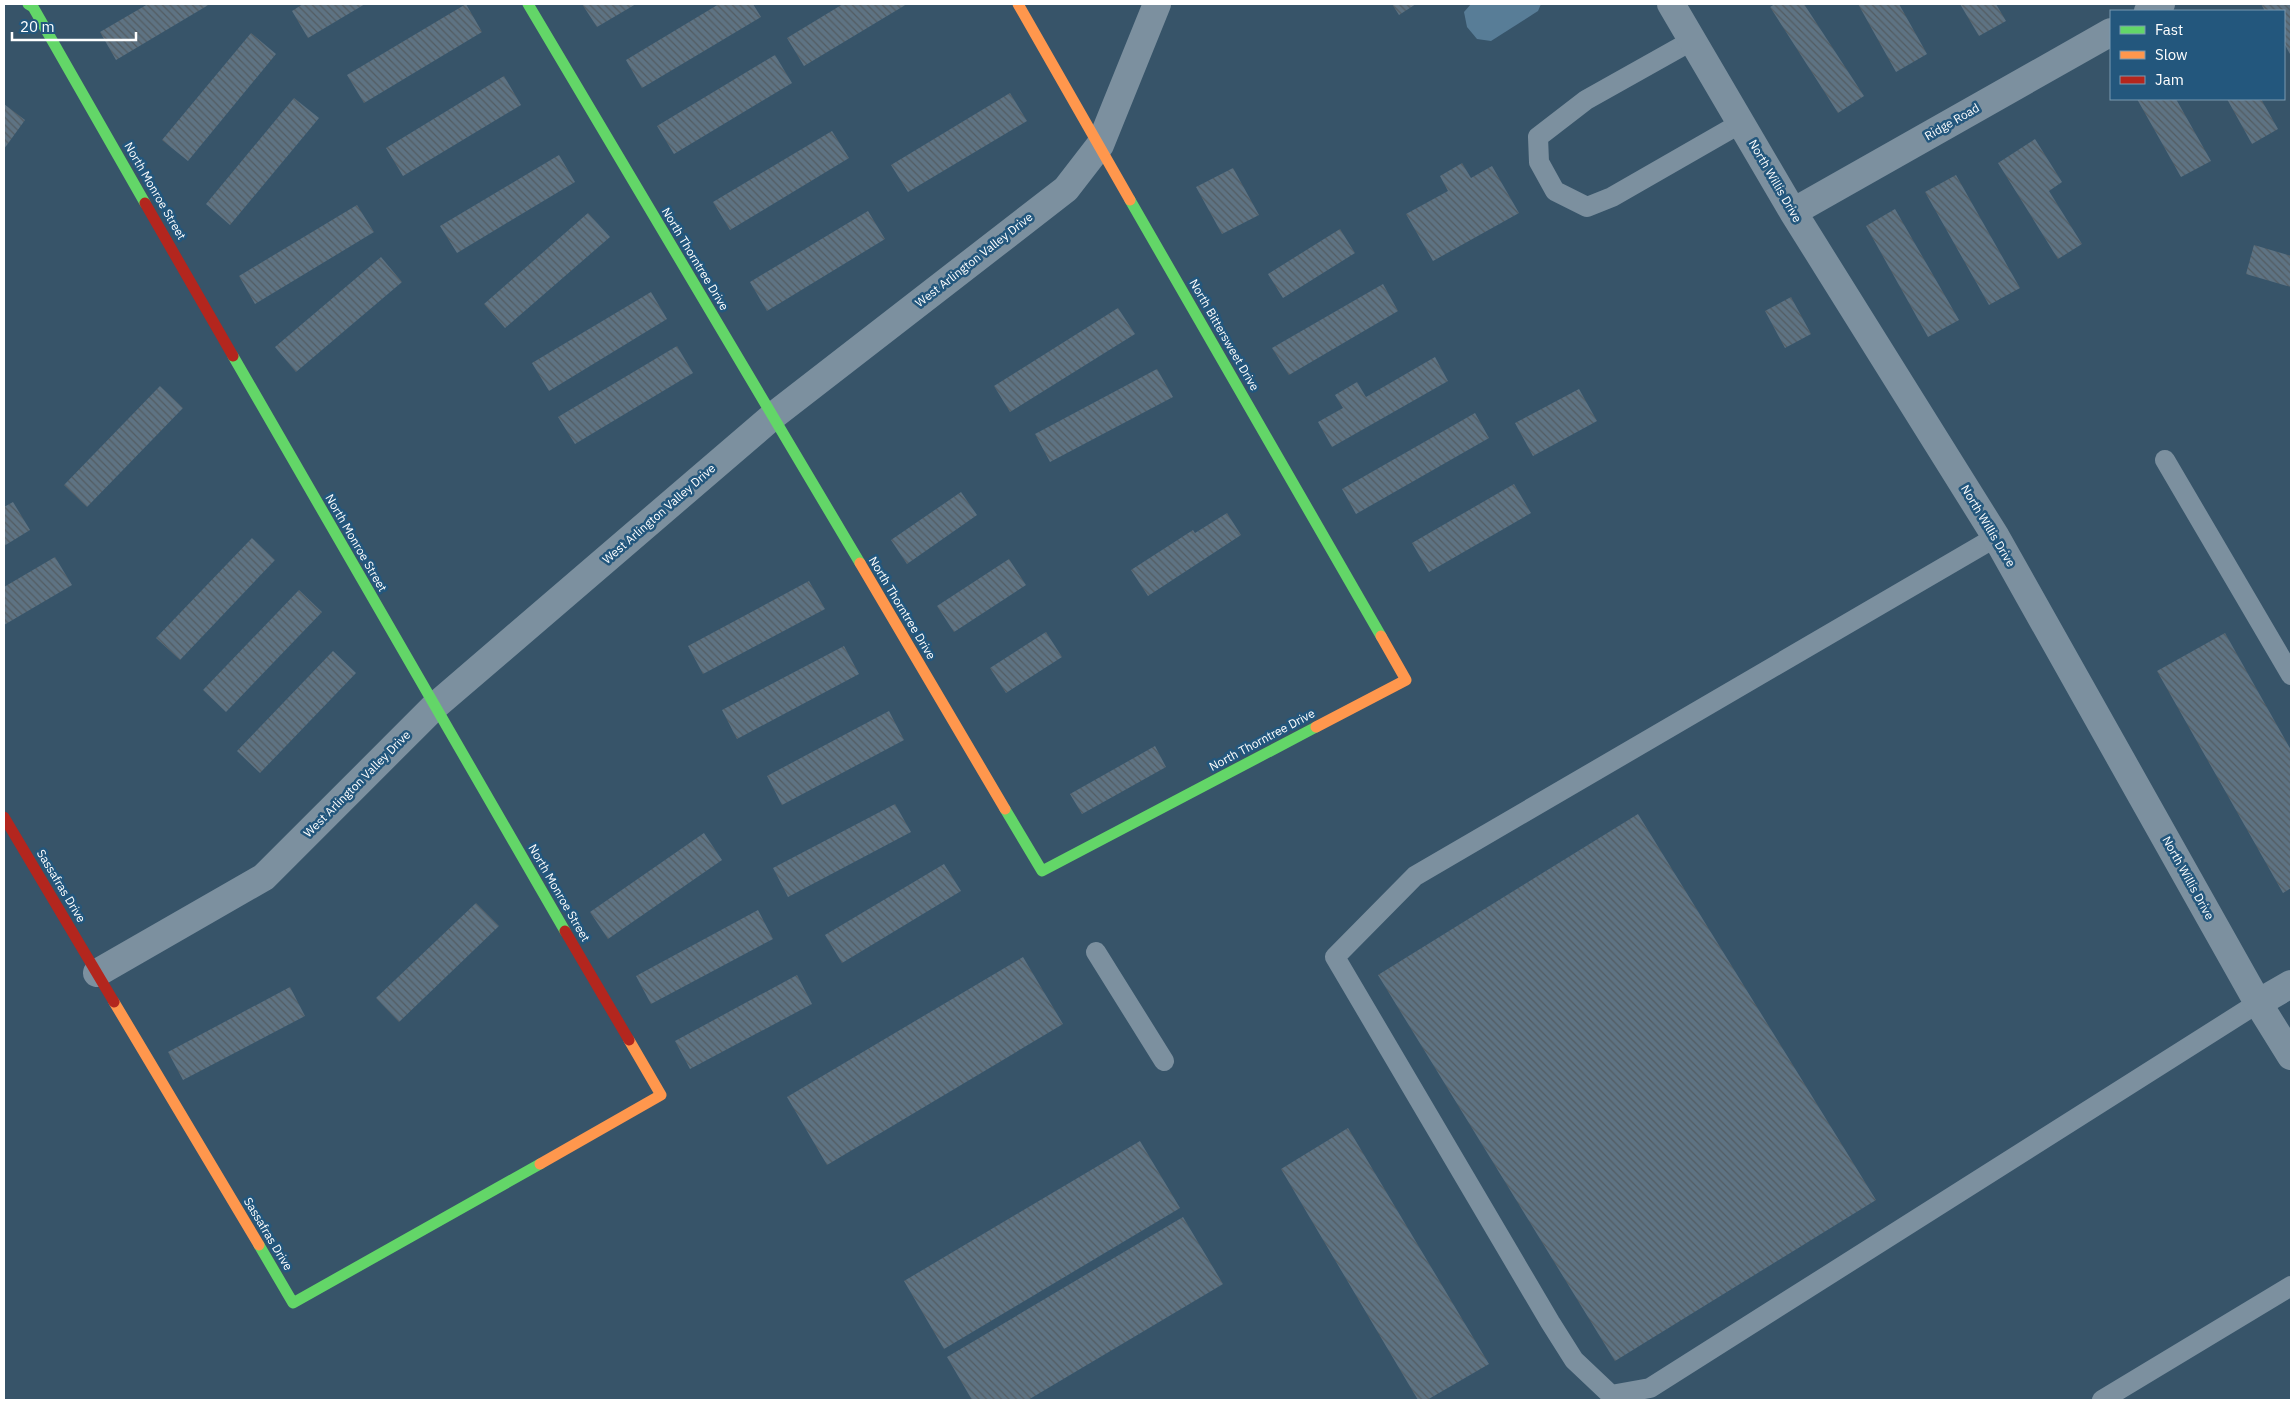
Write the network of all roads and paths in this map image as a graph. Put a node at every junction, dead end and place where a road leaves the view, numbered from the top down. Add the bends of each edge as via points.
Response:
1 (28, 4) edge
2 (528, 4) edge
3 (1018, 4) edge
4 (1157, 4) edge
5 (1671, 4) edge
6 (2161, 4) edge
7 (2150, 10) edge
8 (2110, 33) edge
9 (1692, 40) junction
10 (1741, 122) junction
11 (1100, 145) junction
12 (1793, 212) junction
13 (773, 416) junction
14 (2165, 460) dead end
15 (1996, 537) junction
16 (2291, 676) edge
17 (1406, 680) joint
18 (434, 707) junction
19 (4, 816) edge
20 (1096, 952) dead end
21 (97, 972) junction
22 (2291, 984) edge
23 (2258, 1003) junction
24 (2291, 1056) edge
25 (1164, 1061) dead end
26 (661, 1095) joint
27 (2291, 1286) edge
28 (2102, 1400) edge

1 - 18 street, North Monroe Street via 38,16
2 - 13 street, North Thorntree Drive
3 - 11 street, North Bittersweet Drive
4 - 11 street, West Arlington Valley Drive
5 - 9 street, North Willis Drive
6 - 7 street
8 - 12 street, Ridge Road
9 - 10 street, North Willis Drive
9 - 10 lane via 1586,100 1538,137 1539,162 1555,191 1586,206 1612,197
10 - 12 street, North Willis Drive
11 - 13 street, West Arlington Valley Drive via 1066,189
11 - 17 street, North Bittersweet Drive
12 - 15 street, North Willis Drive
13 - 17 street, North Thorntree Drive via 1042,871
13 - 18 street, West Arlington Valley Drive
14 - 16 lane
15 - 23 street, North Willis Drive
15 - 23 lane via 1415,876 1336,957 1550,1322 1574,1360 1611,1395 1650,1388
18 - 21 street, West Arlington Valley Drive via 264,876
18 - 26 street, North Monroe Street
19 - 21 street, Sassafras Drive
20 - 25 lane
21 - 26 street, Sassafras Drive via 293,1303
22 - 23 street
23 - 24 street, North Willis Drive
27 - 28 lane

